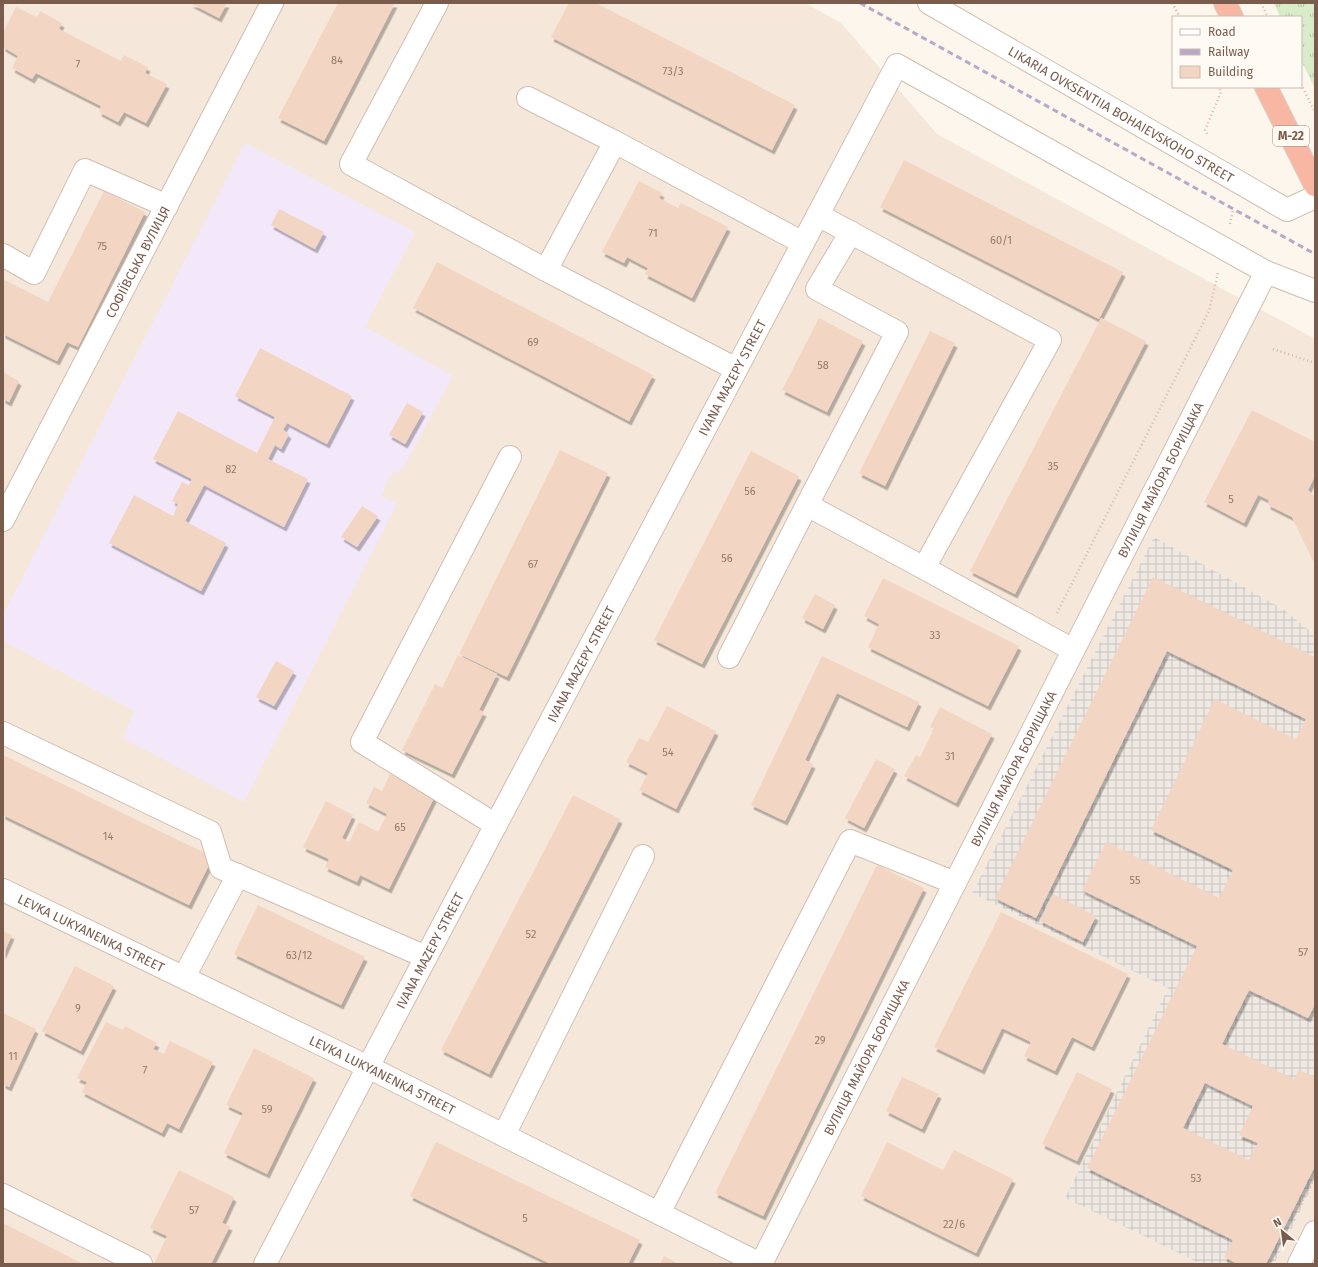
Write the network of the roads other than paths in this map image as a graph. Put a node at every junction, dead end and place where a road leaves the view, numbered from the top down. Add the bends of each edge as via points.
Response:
1 (272, 3) edge
2 (437, 3) edge
3 (929, 3) edge
4 (1225, 3) edge
5 (1232, 16) edge
6 (1266, 88) edge
7 (528, 98) dead end
8 (614, 142) junction
9 (1315, 186) edge
10 (1315, 197) edge
11 (167, 206) junction
12 (818, 215) junction
13 (851, 232) junction
14 (803, 243) junction
15 (3, 255) edge
16 (546, 270) junction
17 (1266, 272) junction
18 (1315, 291) edge
19 (736, 369) junction
20 (510, 457) dead end
21 (807, 504) junction
22 (3, 520) edge
23 (924, 568) junction
24 (1073, 650) junction
25 (729, 657) dead end
26 (3, 733) edge
27 (496, 825) junction
28 (643, 856) dead end
29 (238, 875) junction
30 (955, 883) junction
31 (3, 890) edge
32 (426, 957) junction
33 (184, 977) junction
34 (368, 1067) junction
35 (504, 1135) junction
36 (3, 1195) edge
37 (659, 1213) junction
38 (1315, 1232) edge
39 (141, 1264) edge
40 (265, 1264) edge
41 (761, 1264) edge
42 (1299, 1264) edge

1 - 11 street, СОФІЇВСЬКА ВУЛИЦЯ
2 - 16 street via 351,164
3 - 10 street, LIKARIA OVKSENTIIA BOHAIEVSKOHO STREET via 1288,210
4 - 5 highway
6 - 9 highway, М-22
7 - 8 street
8 - 14 street
8 - 16 street
11 - 15 street via 85,170 34,273
11 - 22 street, СОФІЇВСЬКА ВУЛИЦЯ
12 - 13 street
12 - 14 street, IVANA MAZEPY STREET
12 - 17 street, IVANA MAZEPY STREET via 897,65
13 - 21 street via 817,289 897,332
13 - 23 street via 1050,340
14 - 19 street, IVANA MAZEPY STREET
16 - 19 street
17 - 18 street
17 - 24 street, ВУЛИЦЯ МАЙОРА БОРИЩАКА
19 - 27 street, IVANA MAZEPY STREET
20 - 27 street via 362,742
21 - 23 street
21 - 25 street
23 - 24 street
24 - 30 street, ВУЛИЦЯ МАЙОРА БОРИЩАКА
26 - 29 street via 210,832 221,868
27 - 32 street, IVANA MAZEPY STREET
28 - 35 street
29 - 32 street
29 - 33 street
30 - 37 street via 850,841
30 - 41 street, ВУЛИЦЯ МАЙОРА БОРИЩАКА
31 - 33 street, LEVKA LUKYANENKA STREET
32 - 34 street, IVANA MAZEPY STREET
33 - 34 street, LEVKA LUKYANENKA STREET
34 - 35 street, LEVKA LUKYANENKA STREET
34 - 40 street, IVANA MAZEPY STREET
35 - 37 street, LEVKA LUKYANENKA STREET
36 - 39 street
37 - 41 street, LEVKA LUKYANENKA STREET
38 - 42 street

